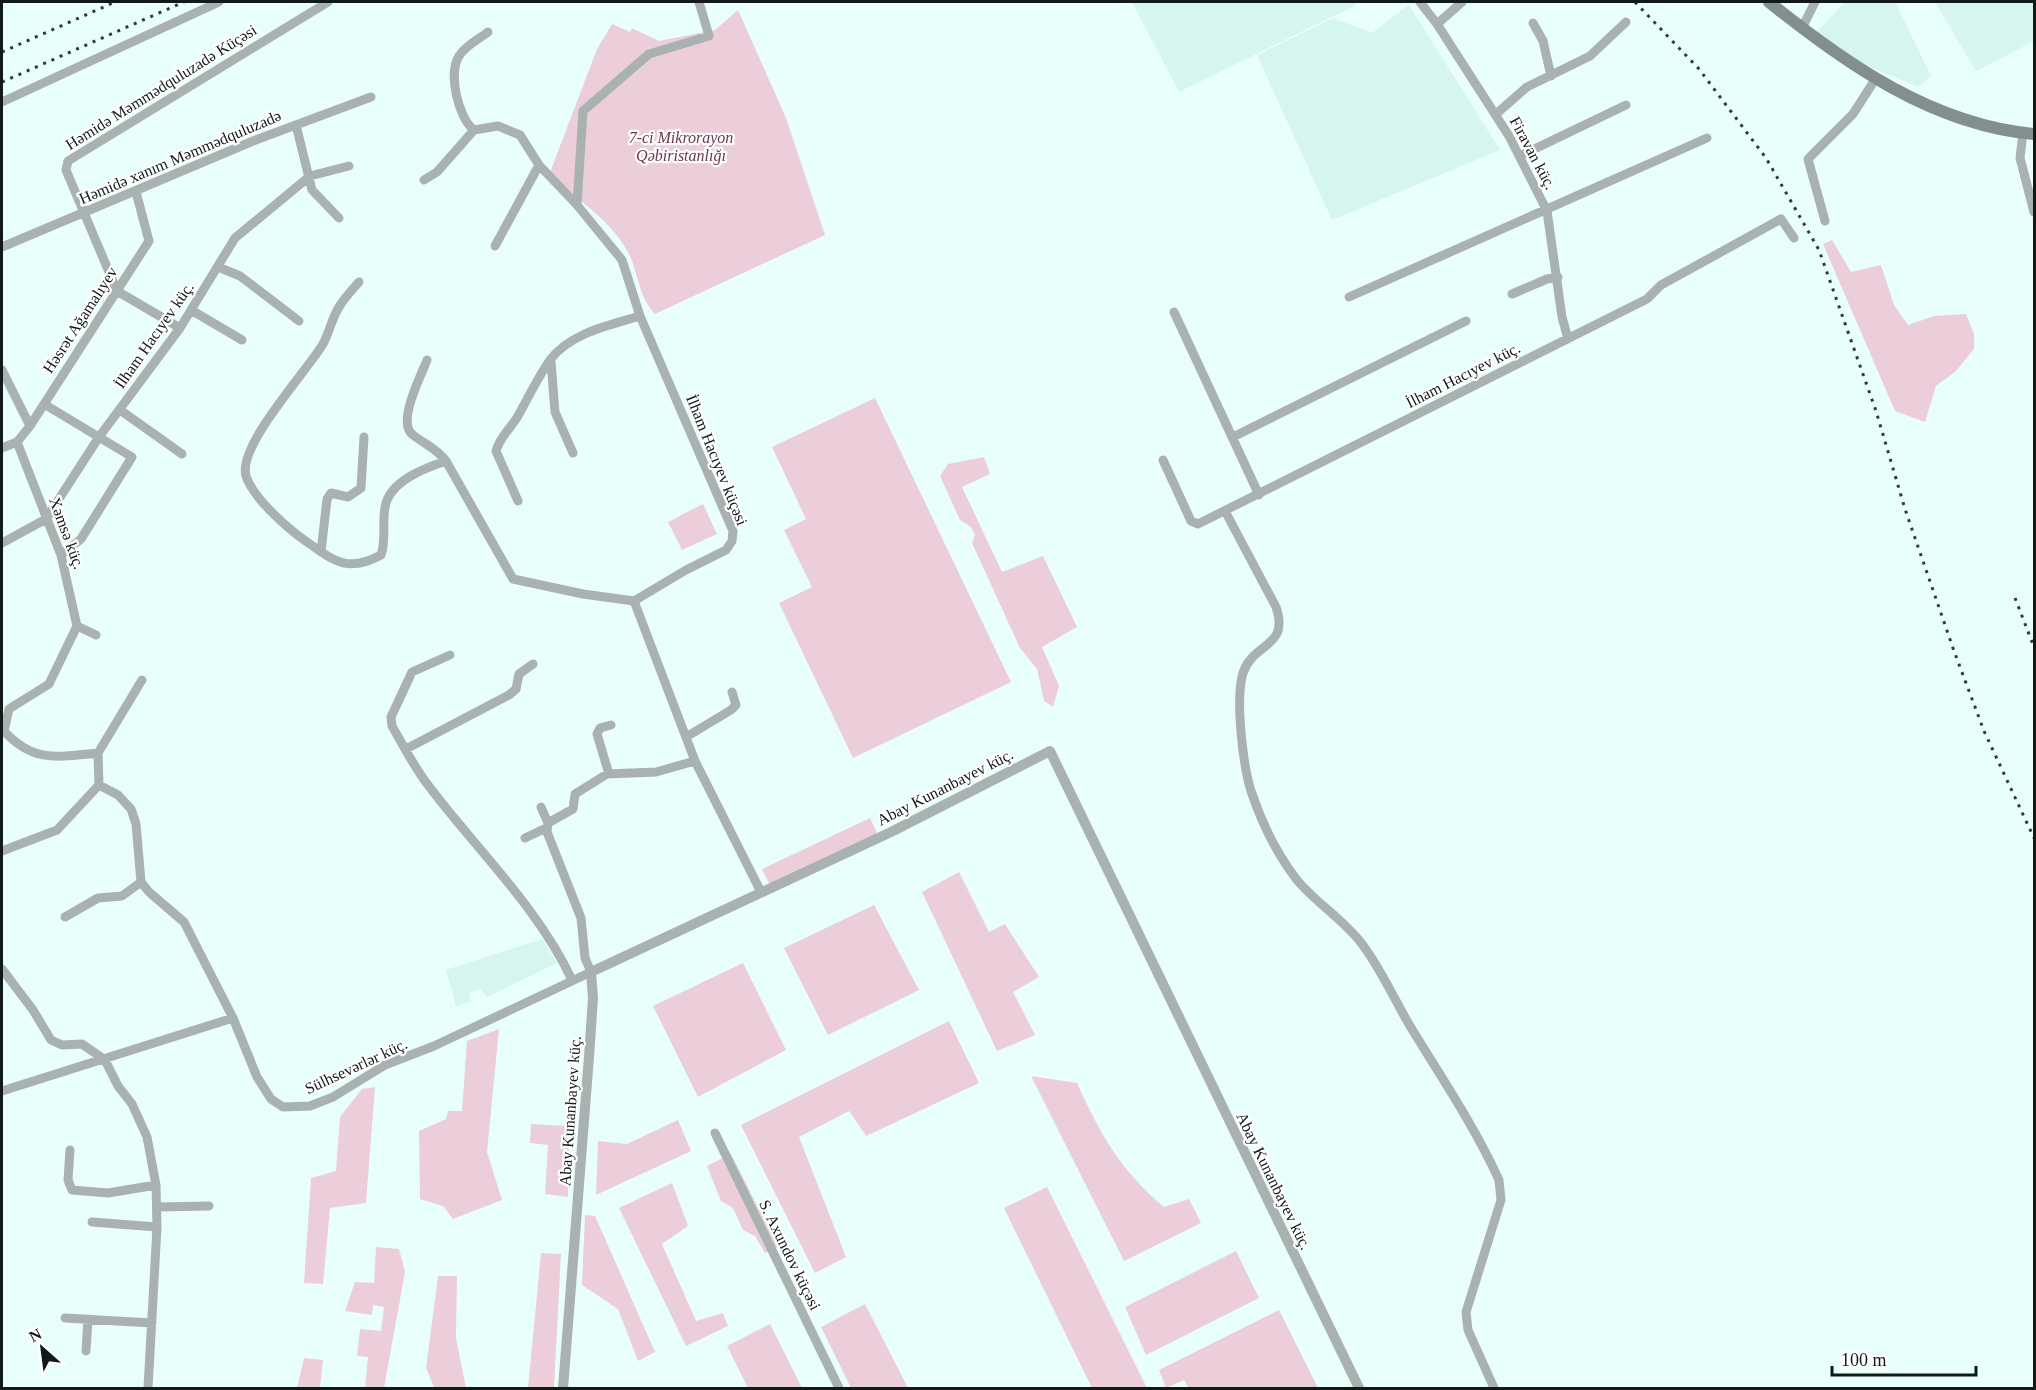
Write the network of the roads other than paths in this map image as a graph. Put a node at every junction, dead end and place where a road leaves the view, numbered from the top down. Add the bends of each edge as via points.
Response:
1 (219, 2) edge
2 (328, 2) edge
3 (699, 2) edge
4 (1420, 2) edge
5 (1462, 2) edge
6 (1769, 2) edge
7 (1815, 2) edge
8 (1626, 22) dead end
9 (1533, 23) dead end
10 (1437, 24) junction
11 (1802, 28) junction
12 (488, 32) dead end
13 (1551, 76) junction
14 (1876, 78) junction
15 (371, 97) dead end
16 (2, 102) edge
17 (1626, 105) dead end
18 (1495, 115) junction
19 (296, 125) junction
20 (474, 130) junction
21 (2029, 133) edge
22 (1707, 138) dead end
23 (1520, 156) junction
24 (539, 165) junction
25 (349, 166) dead end
26 (310, 176) junction
27 (424, 180) dead end
28 (136, 192) junction
29 (577, 205) junction
30 (1547, 211) junction
31 (2034, 212) edge
32 (83, 214) junction
33 (339, 218) dead end
34 (1825, 221) dead end
35 (1794, 238) dead end
36 (495, 246) dead end
37 (2, 247) edge
38 (218, 267) junction
39 (1558, 277) junction
40 (359, 282) dead end
41 (117, 291) junction
42 (1512, 294) dead end
43 (1349, 297) dead end
44 (191, 310) junction
45 (1174, 312) dead end
46 (640, 316) junction
47 (299, 321) dead end
48 (1467, 321) dead end
49 (180, 328) junction
50 (1568, 339) junction
51 (242, 340) dead end
52 (551, 359) junction
53 (427, 360) dead end
54 (2, 370) edge
55 (44, 404) junction
56 (120, 410) junction
57 (30, 426) junction
58 (99, 437) junction
59 (364, 437) dead end
60 (1233, 437) junction
61 (18, 442) junction
62 (2, 448) edge
63 (573, 453) dead end
64 (183, 454) dead end
65 (1163, 460) dead end
66 (446, 461) junction
67 (1258, 495) junction
68 (518, 501) dead end
69 (1225, 511) junction
70 (46, 519) junction
71 (2, 543) edge
72 (321, 552) junction
73 (61, 555) junction
74 (634, 601) junction
75 (77, 626) junction
76 (96, 635) dead end
77 (450, 655) dead end
78 (533, 664) dead end
79 (142, 680) dead end
80 (732, 692) dead end
81 (612, 725) dead end
82 (3, 731) edge
83 (686, 737) junction
84 (406, 749) junction
85 (98, 753) junction
86 (695, 761) junction
87 (609, 774) junction
88 (99, 785) junction
89 (541, 807) dead end
90 (547, 825) junction
91 (525, 838) dead end
92 (2, 852) edge
93 (141, 882) junction
94 (761, 892) junction
95 (65, 917) dead end
96 (591, 972) junction
97 (3, 973) edge
98 (572, 980) junction
99 (233, 1018) junction
100 (105, 1060) junction
101 (2, 1091) edge
102 (715, 1133) dead end
103 (70, 1150) dead end
104 (156, 1185) junction
105 (209, 1206) dead end
106 (157, 1207) junction
107 (92, 1222) dead end
108 (157, 1227) junction
109 (65, 1318) dead end
110 (88, 1319) junction
111 (152, 1323) junction
112 (86, 1351) dead end
113 (148, 1389) edge
114 (563, 1389) edge
115 (839, 1389) edge
116 (1359, 1389) edge
117 (1494, 1389) edge

1 - 16 street
2 - 32 street, Həmidə Məmmədquluzadə Küçəsi via 68,161 66,170
3 - 29 street via 708,36 649,54 583,111
4 - 10 street, Firavan küç.
5 - 10 street
6 - 11 main road
7 - 11 street
8 - 13 street via 1590,56
9 - 13 street via 1543,41
10 - 18 street, Firavan küç.
11 - 14 main road
12 - 20 street via 460,53 456,61 458,109 466,125
13 - 18 street via 1520,92
14 - 21 main road via 1974,124
14 - 34 street via 1853,114 1808,159
15 - 19 street, Həmidə xanım Məmmədquluzadə
17 - 23 street
18 - 23 street, Firavan küç.
19 - 26 street
19 - 28 street, Həmidə xanım Məmmədquluzadə
20 - 24 street, İlham Hacıyev küçəsi via 498,126 520,135
20 - 27 street via 437,172
21 - 31 street via 2020,158
22 - 30 street
23 - 30 street, Firavan küç.
24 - 29 street, İlham Hacıyev küçəsi
24 - 36 street
25 - 26 street, İlham Hacıyev küç.
26 - 33 street via 312,190
26 - 38 street, İlham Hacıyev küç. via 236,238
28 - 32 street, Həmidə xanım Məmmədquluzadə
28 - 41 street, Həsrət Ağamalıyev via 149,241
29 - 46 street, İlham Hacıyev küçəsi via 622,260
30 - 39 street, Firavan küç.
30 - 43 street
32 - 37 street, Həmidə xanım Məmmədquluzadə
32 - 41 street, Həmidə Məmmədquluzadə Küçəsi
35 - 50 street, İlham Hacıyev küç. via 1781,219 1661,285 1647,299
38 - 44 street, İlham Hacıyev küç.
38 - 47 street via 240,276
39 - 42 street
39 - 50 street, Firavan küç.
40 - 72 street via 339,306 323,344 270,414 247,459 245,474 256,496
41 - 49 street
41 - 55 street, Həsrət Ağamalıyev
44 - 49 street, İlham Hacıyev küç.
44 - 51 street
45 - 60 street
46 - 52 street via 594,330
46 - 74 street, İlham Hacıyev küçəsi via 733,531 726,550
48 - 60 street
49 - 56 street, İlham Hacıyev küç.
50 - 67 street, İlham Hacıyev küç.
52 - 63 street via 553,405
52 - 68 street via 496,451
53 - 66 street via 406,423 411,434 437,448
54 - 57 street
55 - 57 street, Həsrət Ağamalıyev
55 - 58 street
56 - 58 street, İlham Hacıyev küç.
56 - 64 street
57 - 61 street, Həsrət Ağamalıyev
58 - 70 street, İlham Hacıyev küç.
58 - 73 street via 132,457 81,539
59 - 72 street via 361,488 348,497 330,494
60 - 67 street
61 - 62 street
61 - 70 street, Xəmsə küç.
65 - 69 street, İlham Hacıyev küç. via 1191,521 1198,524
66 - 72 street via 398,483 386,503 381,555 355,565 337,563
66 - 74 street via 513,579
67 - 69 street, İlham Hacıyev küç.
69 - 117 street via 1281,622 1270,645 1249,662 1241,685 1240,731 1250,788 1261,816 1297,880 1362,943 1499,1180 1501,1200 1467,1312 1468,1330
70 - 71 street, İlham Hacıyev küç.
70 - 73 street, Xəmsə küç.
73 - 75 street, Xəmsə küç.
74 - 83 street
75 - 76 street
75 - 82 street via 49,684 9,709
77 - 84 street via 412,672 391,717
78 - 84 street via 519,674 516,689 509,695
79 - 85 street
80 - 83 street via 736,705 731,710
81 - 87 street via 600,728 597,734
82 - 85 street via 28,752 48,757
83 - 86 street
84 - 98 street via 426,783 536,920
85 - 88 street
86 - 87 street via 657,772
86 - 94 street
87 - 90 street via 575,794 573,808
88 - 92 street via 57,830
88 - 93 street via 118,795 131,809
89 - 90 street
90 - 91 street
90 - 96 street via 581,918 585,958
93 - 95 street via 122,896 103,896
93 - 99 street via 184,922
94 - 96 street, Abay Kunanbayev küç.
94 - 116 street, Abay Kunanbayev küç. via 891,832 1050,751
96 - 98 street, Sülhsevərlər küç.
96 - 114 street, Abay Kunanbayev küç. via 590,1057
97 - 100 street via 51,1040 62,1045 82,1044
98 - 99 street, Sülhsevərlər küç. via 385,1065 333,1097 310,1106 283,1107 271,1099 257,1077
99 - 100 street
100 - 101 street
100 - 104 street via 147,1137
102 - 115 street, S. Axundov küçəsi
103 - 104 street via 68,1180 72,1190 108,1193
104 - 106 street
105 - 106 street
106 - 108 street
107 - 108 street
108 - 111 street
109 - 110 street
110 - 111 street
110 - 112 street
111 - 113 street

